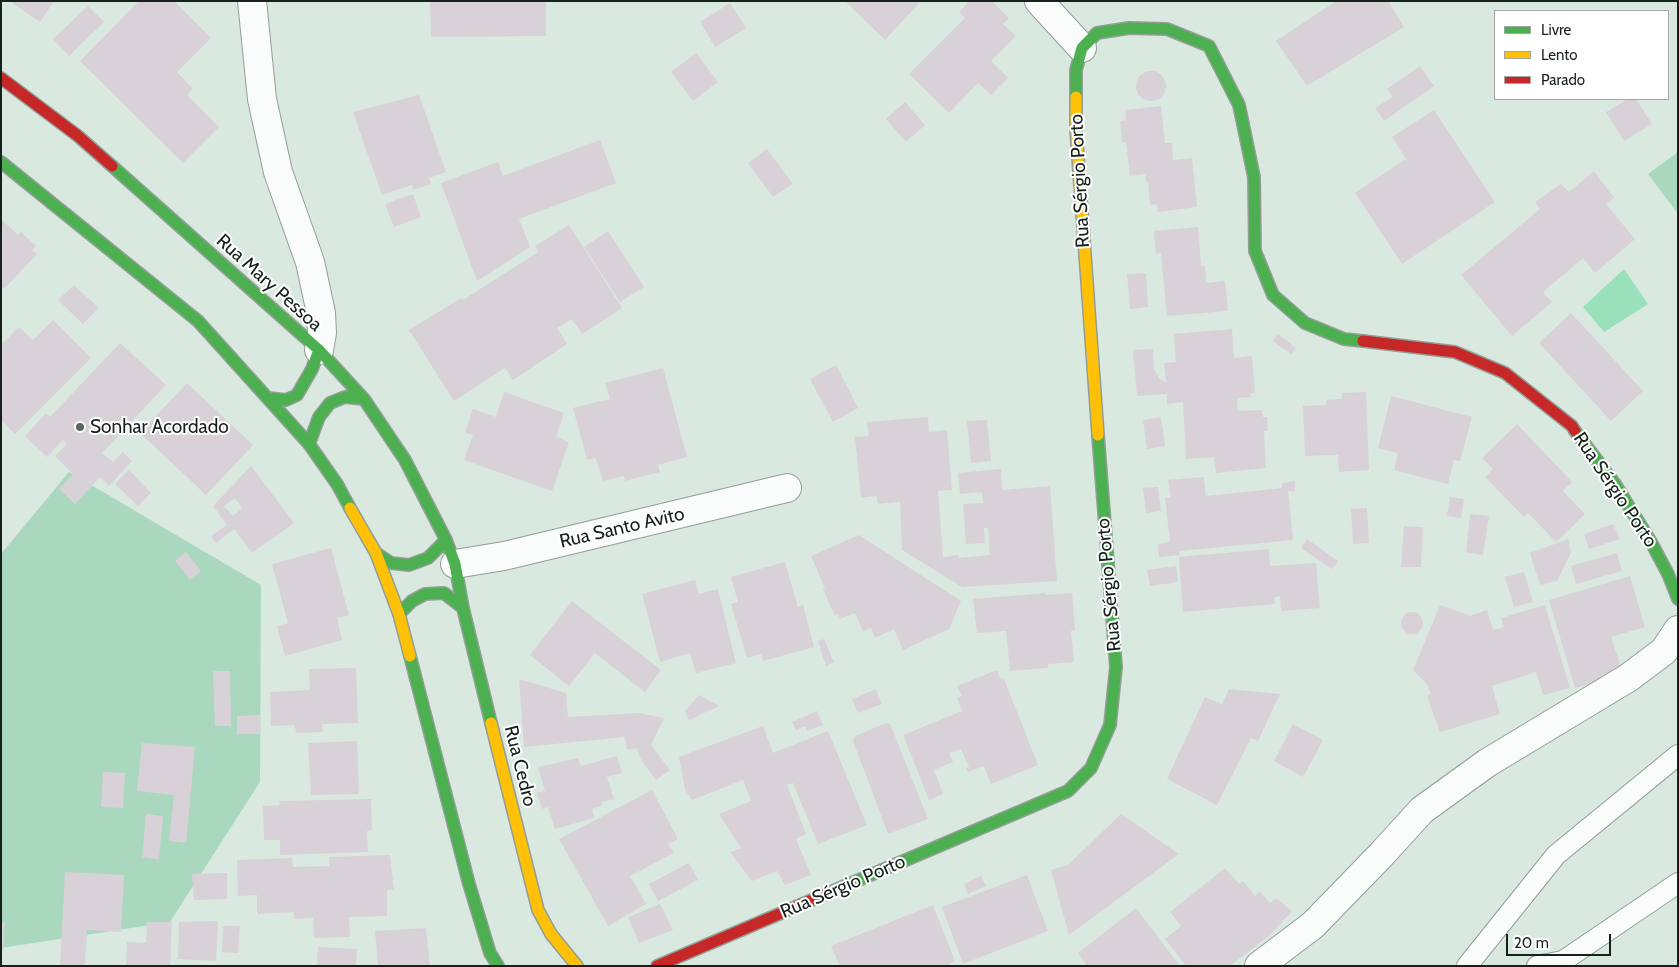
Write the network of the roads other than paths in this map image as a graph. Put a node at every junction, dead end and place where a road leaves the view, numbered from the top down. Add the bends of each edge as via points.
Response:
1 (252, 1) edge
2 (1040, 1) edge
3 (1082, 48) junction
4 (1, 78) edge
5 (1, 162) edge
6 (319, 350) junction
7 (269, 398) junction
8 (364, 399) junction
9 (309, 444) junction
10 (788, 488) dead end
11 (451, 552) junction
12 (376, 554) junction
13 (1678, 599) edge
14 (463, 608) junction
15 (399, 614) junction
16 (1678, 630) edge
17 (1678, 755) edge
18 (1678, 883) edge
19 (498, 966) edge
20 (577, 966) edge
21 (657, 966) edge
22 (1259, 966) edge
23 (1467, 966) edge
24 (1537, 966) edge

1 - 6 street via 262,99 278,172 310,262 321,313
2 - 3 street
3 - 13 street, Rua Sérgio Porto via 1097,33 1129,28 1167,28 1208,46 1239,105 1254,177 1256,251 1273,295 1305,323 1344,339 1455,352 1505,373 1572,426 1615,484 1646,534
3 - 21 street, Rua Sérgio Porto via 1076,70 1076,129 1116,667 1110,725 1092,768 1068,791
4 - 6 street, Rua Mary Pessoa via 78,136
5 - 7 street via 198,321
6 - 7 street via 297,395 286,400
6 - 8 street, Rua Mary Pessoa
7 - 9 street
8 - 9 street via 345,397 330,402 319,418
8 - 11 street, Rua Mary Pessoa via 405,460
9 - 12 street via 337,484
10 - 11 street, Rua Santo Avito via 504,556
11 - 12 street via 409,565 391,563
11 - 14 street, Rua Cedro
12 - 15 street
14 - 15 street via 444,593 425,594
14 - 20 street, Rua Cedro via 538,910 551,934
15 - 19 street via 469,884 490,953
16 - 22 street via 1664,651 1628,678 1487,763 1422,810 1313,925
17 - 23 lane via 1556,855
18 - 24 lane via 1563,961

